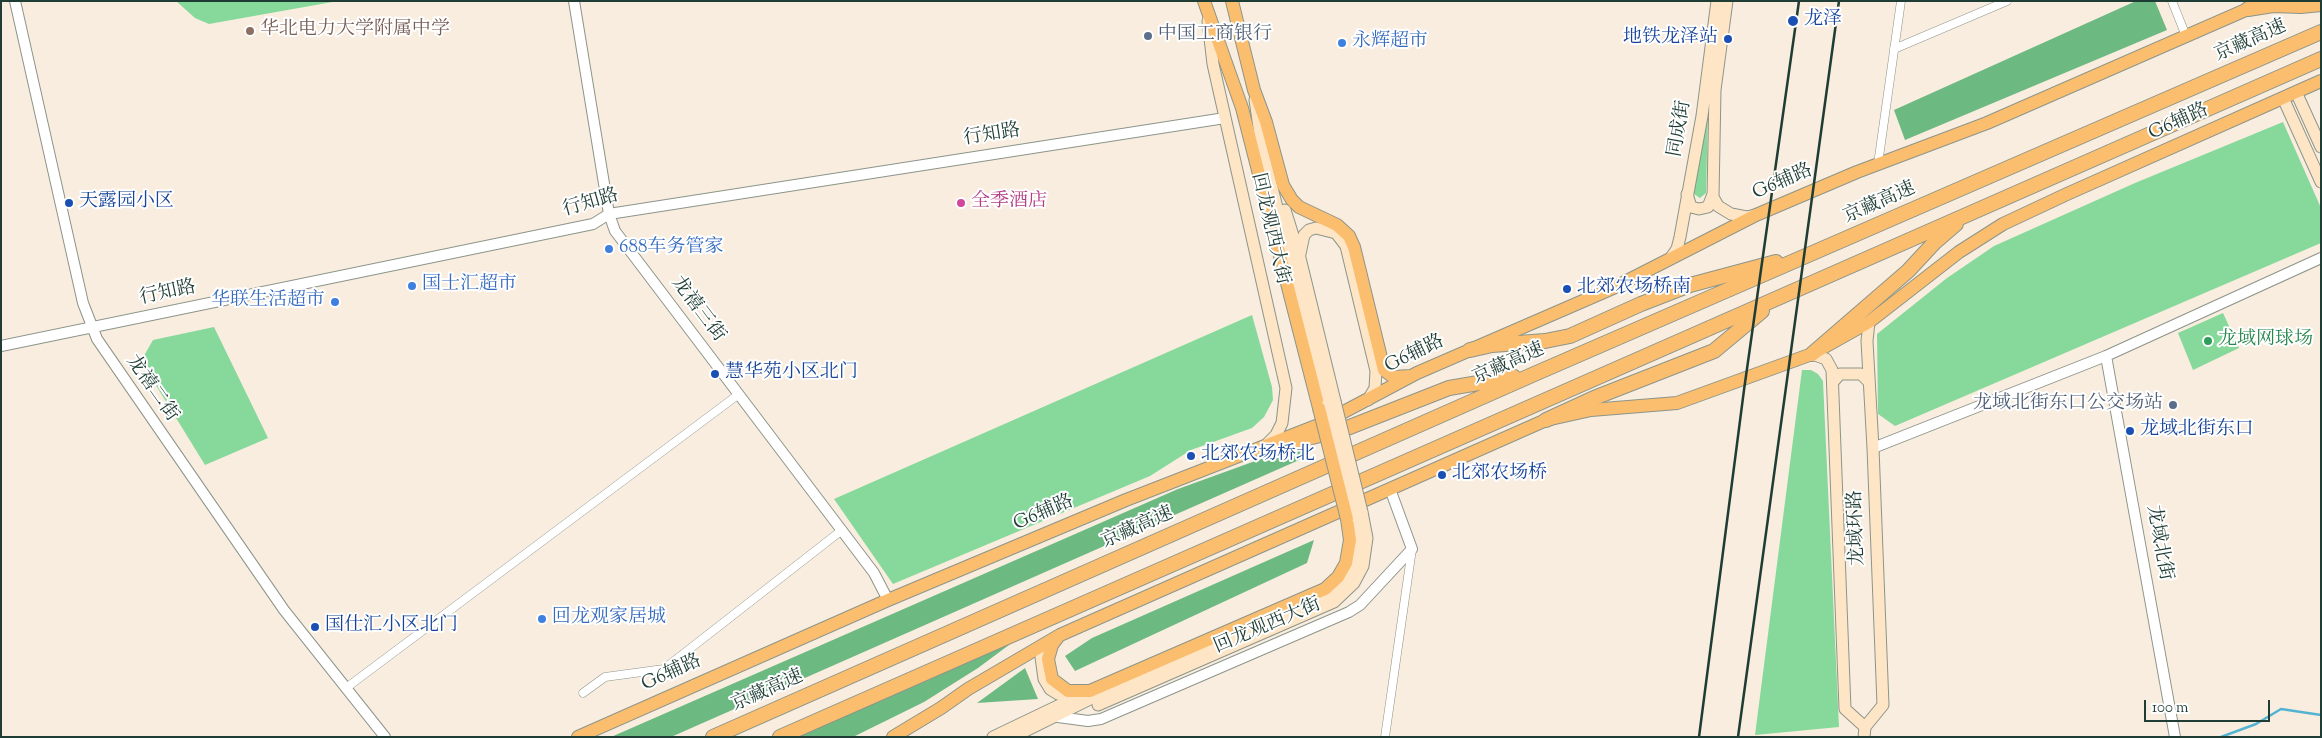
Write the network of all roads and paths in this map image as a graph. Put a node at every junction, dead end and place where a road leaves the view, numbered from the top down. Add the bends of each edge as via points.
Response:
1 (14, 1) edge
2 (574, 1) edge
3 (1232, 1) edge
4 (1717, 1) edge
5 (1727, 1) edge
6 (1901, 1) edge
7 (2007, 1) edge
8 (2172, 1) edge
9 (2266, 1) edge
10 (2321, 4) edge
11 (1205, 5) edge
12 (2248, 10) junction
13 (2321, 32) edge
14 (2186, 36) junction
15 (1894, 49) junction
16 (2321, 59) edge
17 (2321, 81) edge
18 (1252, 82) junction
19 (2296, 92) junction
20 (2283, 98) junction
21 (1255, 100) junction
22 (1225, 118) junction
23 (2321, 147) edge
24 (1878, 164) junction
25 (2321, 182) edge
26 (1687, 190) junction
27 (1713, 194) junction
28 (1970, 213) junction
29 (608, 214) junction
30 (1756, 215) junction
31 (1820, 251) junction
32 (1300, 258) junction
33 (2321, 258) edge
34 (1670, 259) junction
35 (1779, 299) junction
36 (1869, 322) junction
37 (91, 328) junction
38 (1, 346) edge
39 (1470, 350) junction
40 (1812, 354) junction
41 (2106, 356) junction
42 (1417, 373) junction
43 (1532, 375) junction
44 (1832, 382) junction
45 (1869, 382) junction
46 (739, 394) junction
47 (1363, 404) junction
48 (1327, 405) junction
49 (1546, 420) junction
50 (1873, 448) junction
51 (1260, 449) junction
52 (1390, 489) junction
53 (1355, 515) junction
54 (842, 530) junction
55 (1412, 549) junction
56 (888, 600) junction
57 (1060, 635) junction
58 (346, 688) junction
59 (1090, 690) junction
60 (583, 693) dead end
61 (1078, 696) junction
62 (1058, 717) junction
63 (1864, 732) edge
64 (385, 737) edge
65 (578, 737) edge
66 (713, 737) edge
67 (780, 737) edge
68 (893, 737) edge
69 (993, 737) edge
70 (1012, 737) edge
71 (1385, 737) edge
72 (2175, 737) edge

1 - 37 street, 龙禧二街
2 - 29 street, 龙禧三街
3 - 18 main road, 回龙观西大街
4 - 26 main road, 同成街 via 1702,116
5 - 27 main road, 同成街 via 1715,90
6 - 15 street
7 - 15 street
8 - 14 street
9 - 12 main road, G6辅路
10 - 12 highway via 2273,5
11 - 22 main road, 回龙观西大街
11 - 48 main road, 回龙观西大街 via 1246,120
12 - 14 main road, G6辅路
13 - 31 highway, 京藏高速
14 - 24 main road, G6辅路 via 1988,123
15 - 24 street
16 - 28 highway
17 - 19 main road, G6辅路
18 - 21 main road, 回龙观西大街
18 - 42 main road via 1287,193 1303,209 1342,228 1352,241 1385,372 1400,377
19 - 20 main road, G6辅路
19 - 23 main road
20 - 25 main road
20 - 36 main road, G6辅路 via 2003,224 1959,252
21 - 32 main road, 回龙观西大街 via 1272,170
21 - 48 main road, 回龙观西大街 via 1262,148
22 - 29 street, 行知路
22 - 51 main road, 回龙观西大街 via 1286,388 1279,430
24 - 30 main road, G6辅路
26 - 27 main road via 1688,203 1695,209 1708,207
26 - 34 main road, 同成街 via 1680,237
27 - 30 main road via 1718,206 1727,212 1747,217
28 - 35 highway
28 - 40 highway via 1934,243 1908,272
29 - 37 street, 行知路 via 593,224
29 - 46 street, 龙禧三街 via 615,231
30 - 34 main road, G6辅路
31 - 39 highway via 1690,285 1570,336
31 - 43 highway, 京藏高速
32 - 47 main road via 1302,238 1312,228 1331,230 1346,246 1376,370 1373,394
32 - 48 main road, 回龙观西大街
33 - 41 street
34 - 39 main road, G6辅路 via 1613,288
35 - 49 highway via 1714,351
35 - 67 highway
36 - 40 main road, G6辅路
36 - 45 main road, 龙域环路 via 1866,337
37 - 38 street, 行知路
37 - 58 street, 龙禧二街 via 103,350 279,602
39 - 42 main road, G6辅路
40 - 44 main road, 龙域环路 via 1829,361
40 - 49 main road, G6辅路 via 1677,404 1592,410
41 - 50 street
41 - 72 street, 龙域北街
42 - 47 main road, G6辅路
43 - 51 highway via 1449,388 1342,430
43 - 66 highway, 京藏高速
44 - 45 main road via 1840,374 1862,374
44 - 63 main road, 龙域环路 via 1845,709
45 - 50 main road, 龙域环路
46 - 54 street, 龙禧三街
46 - 58 street
47 - 51 main road, G6辅路
48 - 53 main road, bridge
49 - 52 main road, G6辅路
50 - 63 main road, 龙域环路 via 1883,705
51 - 56 main road, G6辅路 via 1126,500
52 - 55 street
52 - 57 main road, G6辅路
53 - 59 main road, 回龙观西大街 via 1346,563 1338,577 1325,589
53 - 62 main road, 回龙观西大街 via 1358,540 1355,565 1348,578 1331,594
54 - 56 street, 龙禧三街 via 878,579
54 - 60 street via 664,669 606,678
55 - 62 street, 回龙观西大街 via 1360,605 1349,612 1101,719
55 - 71 street
56 - 65 main road, G6辅路
57 - 59 main road via 1049,654 1051,676 1068,691
57 - 61 main road via 1043,652 1042,675 1058,694
57 - 68 main road, G6辅路
58 - 64 street, 龙禧二街
59 - 61 main road, 回龙观西大街
61 - 69 main road, 回龙观西大街
62 - 70 main road, 回龙观西大街

